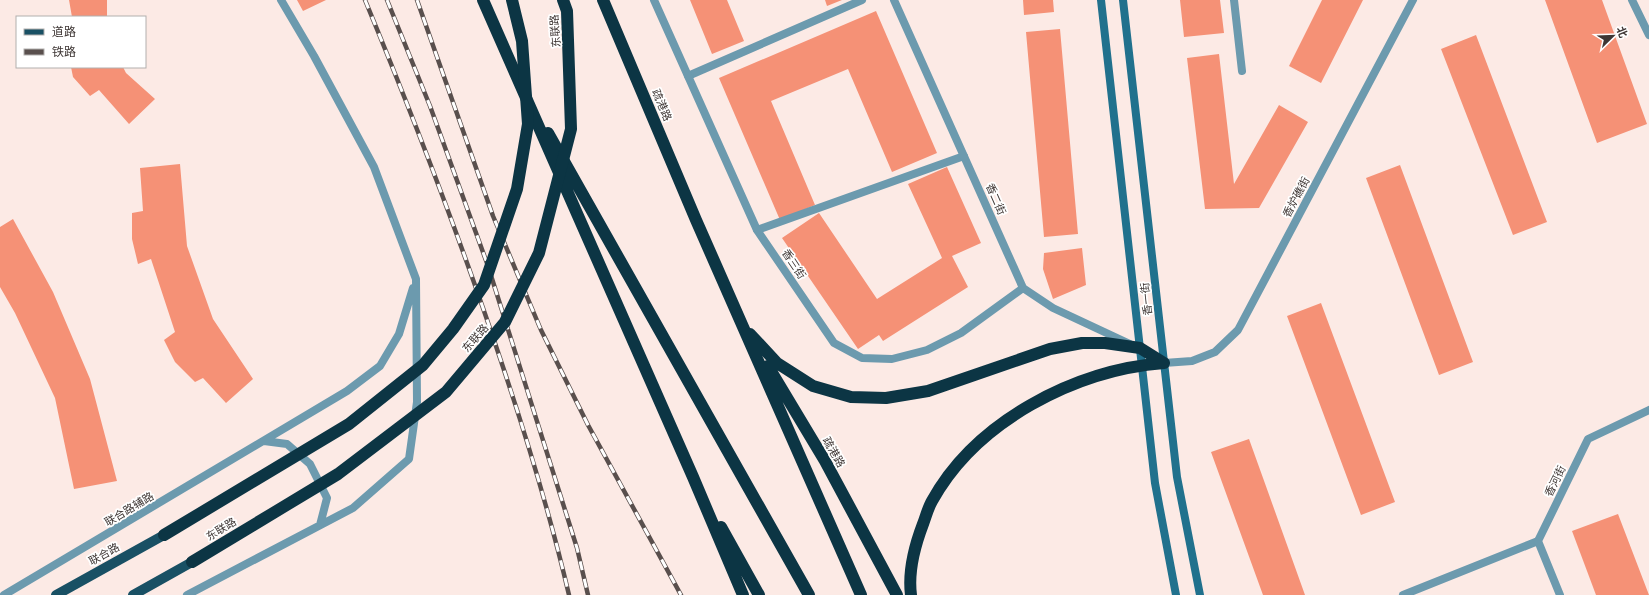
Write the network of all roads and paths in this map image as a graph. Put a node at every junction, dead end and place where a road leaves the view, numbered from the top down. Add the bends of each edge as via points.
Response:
1 (281, 0) edge
2 (483, 0) edge
3 (512, 0) edge
4 (563, 0) edge
5 (603, 0) edge
6 (654, 0) edge
7 (862, 0) edge
8 (894, 0) edge
9 (1101, 0) edge
10 (1123, 0) edge
11 (1234, 0) edge
12 (1413, 0) edge
13 (1632, 0) edge
14 (1649, 35) edge
15 (1242, 71) dead end
16 (513, 72) junction
17 (688, 76) junction
18 (964, 156) junction
19 (757, 230) junction
20 (416, 279) junction
21 (1023, 288) junction
22 (743, 326) junction
23 (1140, 348) junction
24 (1164, 363) junction
25 (1142, 365) junction
26 (1649, 410) edge
27 (264, 441) junction
28 (693, 477) junction
29 (320, 525) junction
30 (164, 535) joint
31 (1538, 541) junction
32 (192, 562) joint
33 (4, 595) edge
34 (56, 595) edge
35 (133, 595) edge
36 (187, 595) edge
37 (743, 595) edge
38 (759, 595) edge
39 (809, 595) edge
40 (861, 595) edge
41 (897, 595) edge
42 (911, 595) edge
43 (1176, 595) edge
44 (1200, 595) edge
45 (1403, 595) edge
46 (1560, 595) edge

1 - 20 street via 374,167
2 - 16 highway
3 - 30 highway, 东联路, bridge via 522,41 528,124 517,189 484,285 453,329 423,365 348,424
4 - 32 highway, 东联路, bridge via 567,11 571,129 539,253 505,322 446,392 338,474
5 - 22 highway, 疏港路
6 - 17 street, 香三街
7 - 17 street
8 - 18 street, 香二街
9 - 23 street, 香一街
10 - 24 street, 香一街
11 - 15 street
12 - 24 street, 香炉礁街 via 1238,330 1215,352 1192,361
13 - 14 street
16 - 28 highway
16 - 39 highway
17 - 19 street, 香三街
18 - 19 street
18 - 21 street, 香二街
19 - 21 street, 香三街 via 834,343 862,358 892,359 927,350 961,333
20 - 27 street, 联合路辅路 via 399,334 380,366 347,391
20 - 29 street via 417,402 409,459 353,508
21 - 23 street via 1053,308
22 - 23 highway via 777,363 813,386 851,397 886,398 928,391 1050,349 1082,343
22 - 40 highway
22 - 41 highway, 疏港路 via 825,461
23 - 24 highway
23 - 25 street, 香一街
24 - 25 highway
24 - 44 street, 香一街 via 1177,477
25 - 42 highway via 1070,386 1043,398 989,434 957,465 932,501 916,542
25 - 43 street, 香一街 via 1155,483
26 - 31 street, 香河街 via 1588,439
27 - 29 street via 287,444 310,464 327,498
27 - 33 street, 联合路辅路
28 - 37 highway
28 - 38 highway
29 - 36 street
30 - 34 main road, 联合路
31 - 45 street
31 - 46 street
32 - 35 main road

